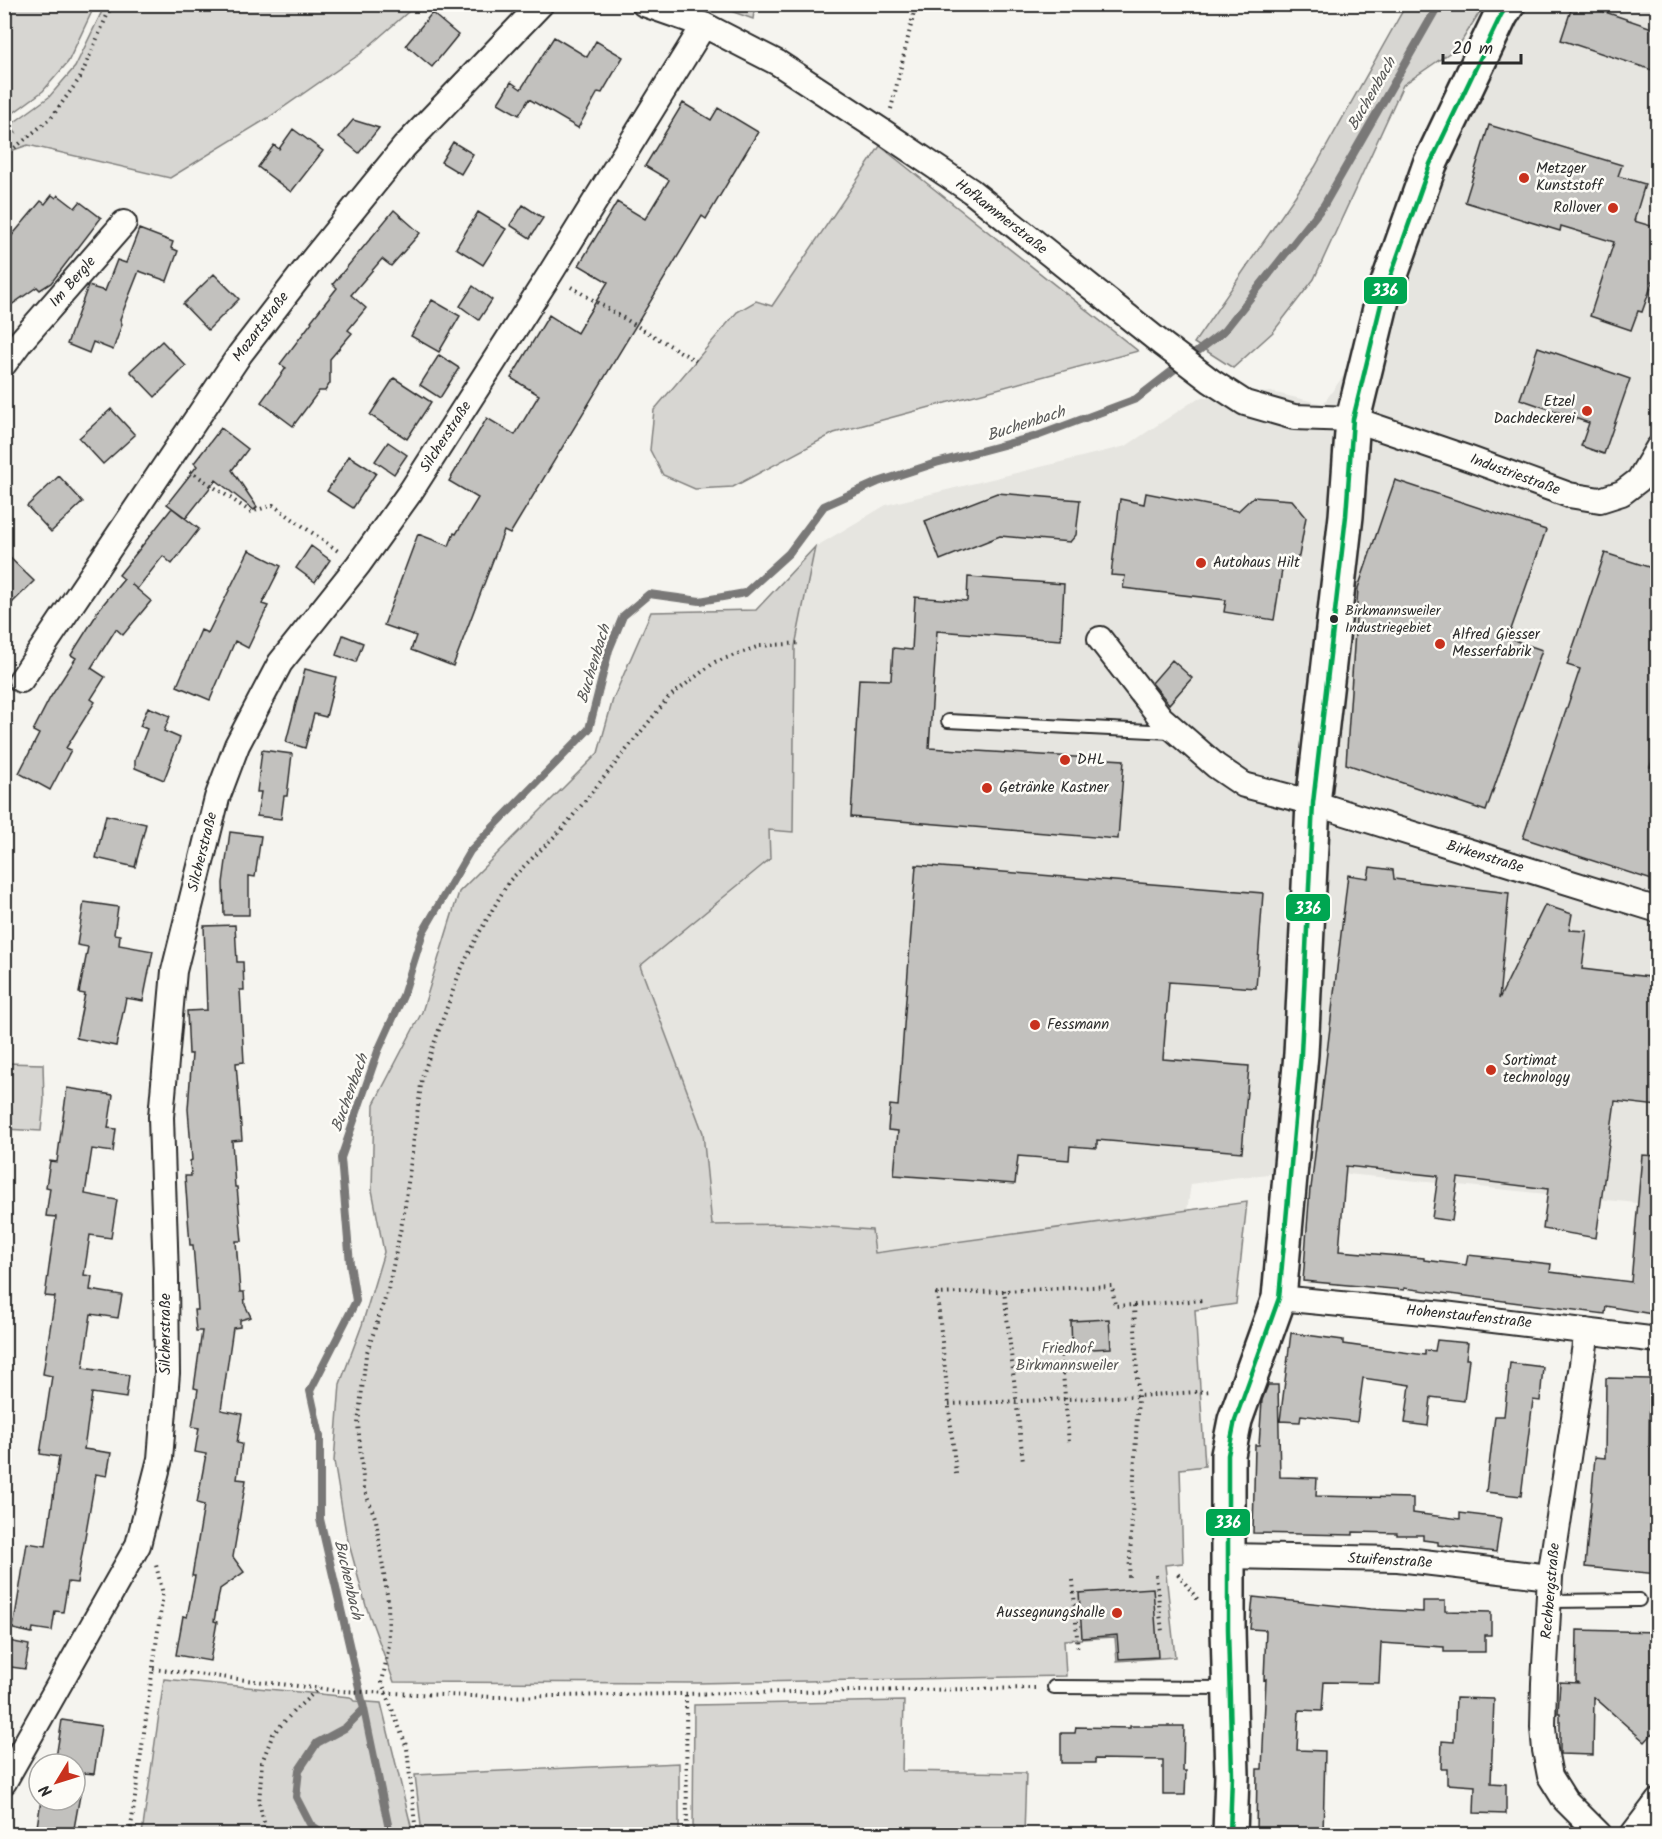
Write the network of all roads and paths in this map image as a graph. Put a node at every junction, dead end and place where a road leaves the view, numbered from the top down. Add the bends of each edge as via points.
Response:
1 (112, 4) edge
2 (541, 4) edge
3 (644, 4) edge
4 (916, 4) edge
5 (1508, 4) edge
6 (704, 26) junction
7 (885, 133) junction
8 (4, 146) edge
9 (12, 150) junction
10 (4, 153) edge
11 (124, 223) dead end
12 (550, 274) junction
13 (13, 340) edge
14 (696, 362) dead end
15 (4, 363) edge
16 (1353, 419) junction
17 (1658, 448) edge
18 (170, 457) junction
19 (358, 565) junction
20 (1100, 639) dead end
21 (801, 643) dead end
22 (21, 680) dead end
23 (948, 721) dead end
24 (1176, 732) junction
25 (1313, 803) junction
26 (1658, 910) edge
27 (1004, 1290) junction
28 (1279, 1298) junction
29 (1205, 1300) dead end
30 (1134, 1305) junction
31 (1587, 1330) junction
32 (1658, 1340) edge
33 (1061, 1350) dead end
34 (1211, 1391) dead end
35 (1138, 1396) junction
36 (1066, 1399) junction
37 (1016, 1401) junction
38 (949, 1404) junction
39 (1069, 1443) dead end
40 (1023, 1461) dead end
41 (956, 1474) dead end
42 (138, 1545) junction
43 (1228, 1556) junction
44 (1156, 1575) dead end
45 (1129, 1577) dead end
46 (1551, 1577) junction
47 (1073, 1580) dead end
48 (1639, 1600) dead end
49 (1550, 1601) junction
50 (1162, 1632) dead end
51 (1078, 1652) dead end
52 (153, 1669) junction
53 (1054, 1687) joint
54 (319, 1688) junction
55 (1231, 1688) junction
56 (385, 1694) junction
57 (686, 1695) junction
58 (4, 1782) edge
59 (1658, 1801) edge
60 (130, 1834) edge
61 (267, 1834) edge
62 (416, 1834) edge
63 (687, 1834) edge
64 (1230, 1834) edge
65 (1599, 1834) edge
66 (1633, 1834) edge

1 - 9 path via 80,78 51,118
2 - 18 street, Mozartstraße via 404,147 240,354
3 - 6 street, Hofkammerstraße
4 - 7 path
5 - 16 street via 1430,164 1382,300
6 - 7 street, Hofkammerstraße via 778,63
6 - 12 street, Silcherstraße
7 - 16 street, Hofkammerstraße via 971,192 1161,343 1245,403 1294,417
8 - 9 path
9 - 10 path
11 - 13 street, Im Bergle
12 - 14 path
12 - 19 street, Silcherstraße via 411,492
13 - 15 street, Im Bergle
16 - 17 street, Industriestraße via 1569,495 1600,500 1622,493 1639,480
16 - 25 street via 1347,516
18 - 19 path via 250,512 273,506
18 - 22 street, Mozartstraße
19 - 42 street, Silcherstraße via 280,663 237,745 217,798 174,971 161,1117 167,1373 160,1459
20 - 24 street, Birkenstraße
21 - 56 path via 760,646 715,662 669,697 563,828 509,881 459,974 422,1077 404,1213 388,1290 366,1356 358,1424 364,1489 376,1520 388,1601 390,1645 382,1683
23 - 24 lane
24 - 25 street, Birkenstraße via 1244,785
25 - 26 street, Birkenstraße
25 - 28 street via 1301,1054
27 - 30 path via 1112,1286 1115,1306
27 - 37 path
27 - 38 path via 937,1294
28 - 31 street, Hohenstaufenstraße
28 - 43 street via 1235,1420 1228,1455
29 - 30 path
30 - 35 path
31 - 32 street, Hohenstaufenstraße
31 - 46 street, Rechbergstraße
33 - 36 path
34 - 35 path
35 - 36 path
35 - 45 path
36 - 37 path
36 - 39 path
37 - 38 path
37 - 40 path
38 - 41 path
42 - 52 path via 155,1563 163,1594
42 - 58 street, Silcherstraße
43 - 46 street, Stuifenstraße via 1398,1559
43 - 55 street
44 - 50 path
46 - 49 street, Rechbergstraße
47 - 51 path
48 - 49 lane
49 - 65 street, Rechbergstraße via 1543,1727 1550,1776 1564,1800
52 - 54 path
52 - 60 path
53 - 55 lane
53 - 57 path
54 - 56 path
54 - 61 path via 273,1734 262,1762 259,1803
55 - 64 street
56 - 57 path
56 - 62 path via 407,1748
57 - 63 path
59 - 66 street

